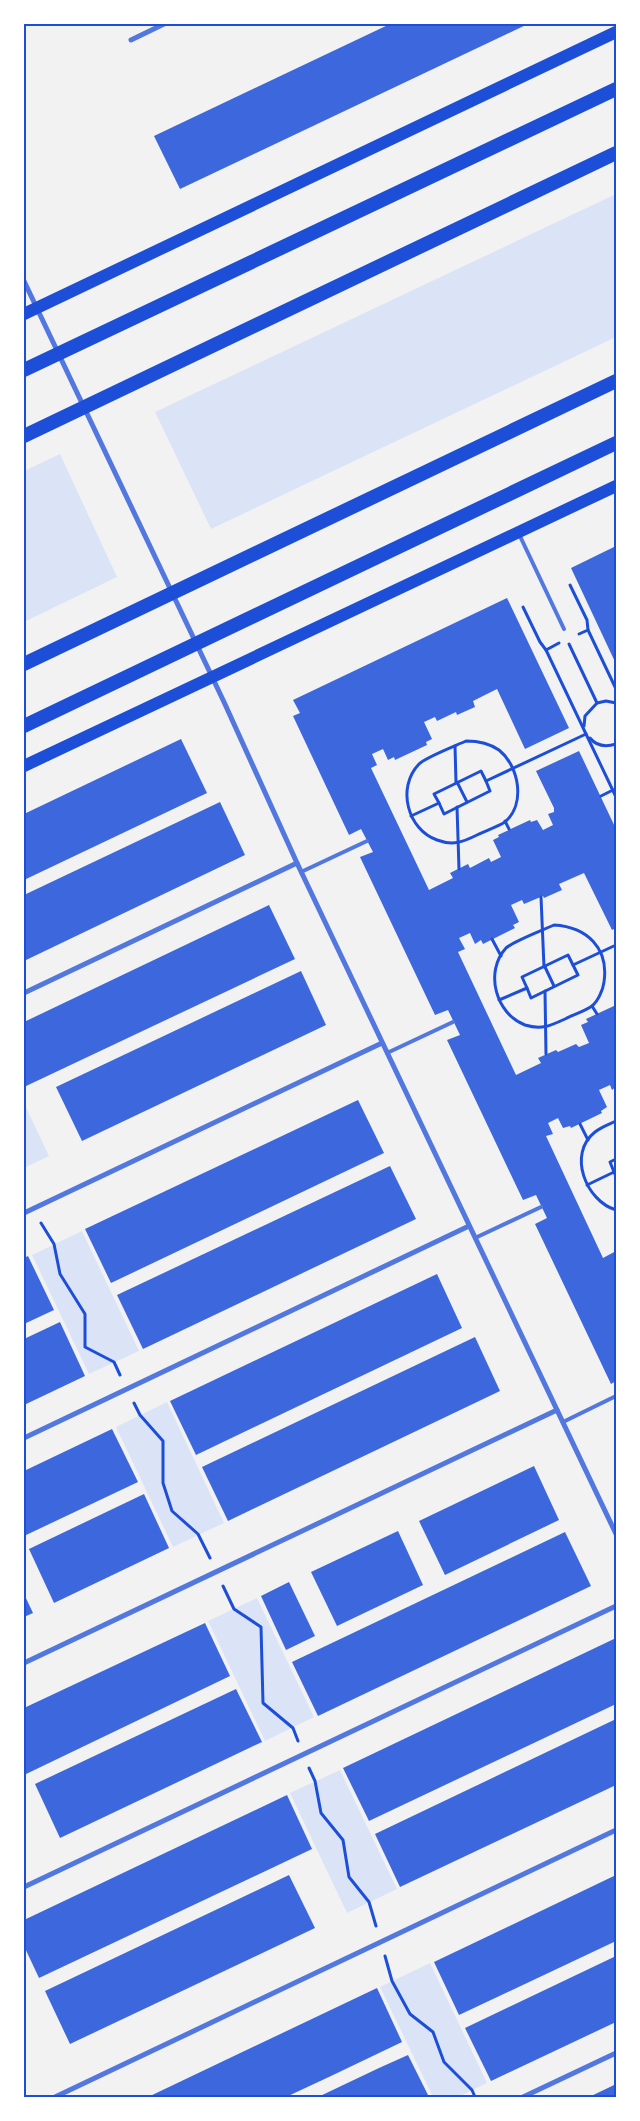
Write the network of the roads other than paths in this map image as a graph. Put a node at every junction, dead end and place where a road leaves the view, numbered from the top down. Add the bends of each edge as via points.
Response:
1 (164, 24) edge
2 (616, 32) edge
3 (130, 40) dead end
4 (616, 89) edge
5 (616, 154) edge
6 (24, 281) edge
7 (37, 308) junction
8 (24, 314) edge
9 (59, 354) junction
10 (24, 370) edge
11 (616, 381) edge
12 (84, 407) junction
13 (24, 436) edge
14 (616, 443) edge
15 (616, 486) edge
16 (518, 532) junction
17 (173, 594) junction
18 (564, 629) dead end
19 (197, 644) junction
20 (24, 664) edge
21 (212, 677) junction
22 (24, 726) edge
23 (24, 766) edge
24 (366, 841) dead end
25 (297, 863) junction
26 (301, 872) junction
27 (24, 993) edge
28 (453, 1022) dead end
29 (382, 1043) junction
30 (387, 1054) junction
31 (541, 1207) dead end
32 (24, 1213) edge
33 (469, 1226) junction
34 (475, 1238) junction
35 (616, 1396) edge
36 (557, 1410) junction
37 (563, 1422) junction
38 (24, 1438) edge
39 (616, 1534) edge
40 (616, 1606) edge
41 (24, 1663) edge
42 (616, 1830) edge
43 (24, 1887) edge
44 (616, 2053) edge
45 (55, 2097) edge
46 (523, 2097) edge

1 - 3 street
2 - 7 main road
4 - 9 highway
5 - 12 highway
6 - 7 street
7 - 8 main road
7 - 9 street
9 - 10 highway
9 - 12 street
11 - 17 highway
12 - 13 highway
12 - 17 street
14 - 19 highway
15 - 16 main road
16 - 18 lane
16 - 21 main road
17 - 19 street
17 - 20 highway
19 - 21 street
19 - 22 highway
21 - 23 main road
21 - 25 street
24 - 26 lane
25 - 26 street
25 - 27 street
26 - 29 street
28 - 30 lane
29 - 30 street
29 - 32 street
30 - 33 street
31 - 34 lane
33 - 34 street
33 - 38 street
34 - 36 street
35 - 37 lane
36 - 37 street
36 - 41 street
37 - 39 street
40 - 43 street
42 - 45 street
44 - 46 street

